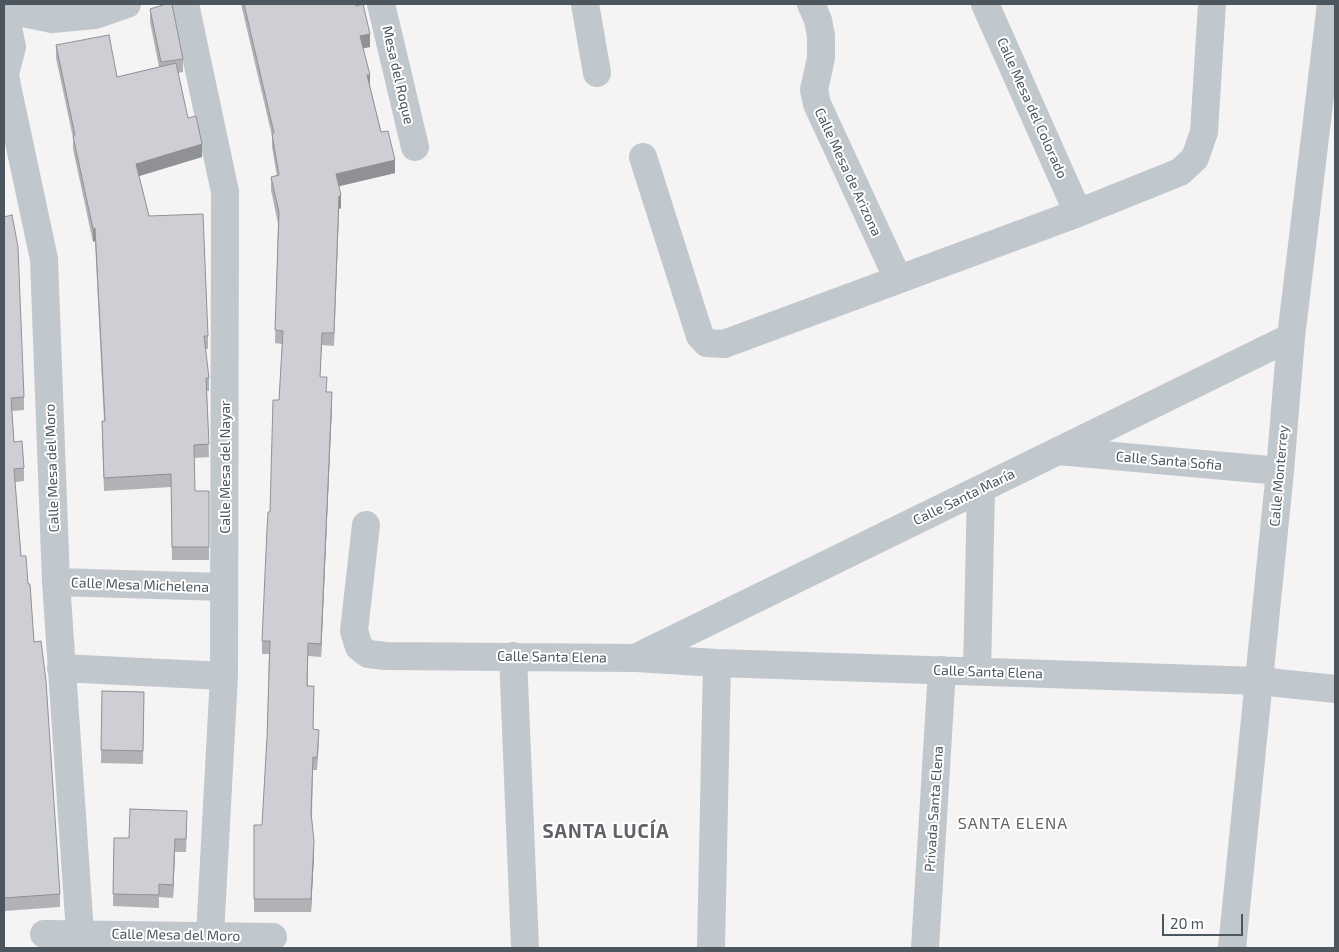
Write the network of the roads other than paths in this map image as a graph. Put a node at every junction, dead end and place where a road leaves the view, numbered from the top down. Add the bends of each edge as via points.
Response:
1 (127, 4) edge
2 (185, 4) edge
3 (381, 4) edge
4 (585, 4) edge
5 (811, 4) edge
6 (985, 4) edge
7 (1212, 4) edge
8 (1331, 4) edge
9 (4, 8) edge
10 (597, 73) dead end
11 (1327, 105) edge
12 (415, 147) dead end
13 (643, 157) dead end
14 (1078, 213) junction
15 (898, 278) junction
16 (1291, 337) junction
17 (1058, 451) junction
18 (1280, 471) junction
19 (981, 489) junction
20 (366, 525) dead end
21 (56, 582) junction
22 (224, 587) junction
23 (513, 656) junction
24 (636, 658) junction
25 (718, 663) junction
26 (61, 668) junction
27 (942, 670) junction
28 (977, 671) junction
29 (224, 676) junction
30 (1259, 680) junction
31 (1335, 689) edge
32 (80, 933) junction
33 (44, 934) dead end
34 (210, 935) junction
35 (273, 936) dead end
36 (525, 948) edge
37 (711, 948) edge
38 (925, 948) edge
39 (1232, 948) edge

1 - 9 street via 95,15 52,19
2 - 22 street, Calle Mesa del Nayar via 225,192
3 - 12 street, Mesa del Roque
4 - 10 street
5 - 15 street, Calle Mesa de Arizona via 821,36 822,58 814,90 817,104
6 - 14 street, Calle Mesa del Colorado
7 - 14 street via 1204,132 1195,158 1180,172
8 - 11 street, Calle Monterrey
9 - 21 street, Calle Mesa del Moro via 12,46 5,74 44,259
11 - 16 street, Calle Monterrey
13 - 15 street via 697,328 708,343 724,344
14 - 15 street
16 - 17 street, Calle Santa María
16 - 18 street, Calle Monterrey
17 - 18 street, Calle Santa Sofia
17 - 19 street, Calle Santa María
18 - 30 street, Calle Monterrey
19 - 24 street, Calle Santa María
19 - 28 street
20 - 23 street, Calle Santa Elena via 354,631 359,647 368,654 386,656
21 - 22 street, Calle Mesa Michelena
21 - 26 street, Calle Mesa del Moro
22 - 29 street, Calle Mesa del Nayar
23 - 24 street, Calle Santa Elena
23 - 36 street
24 - 25 street, Calle Santa Elena
25 - 27 street, Calle Santa Elena
25 - 37 street
26 - 29 street
26 - 32 street, Calle Mesa del Moro
27 - 28 street, Calle Santa Elena
27 - 38 street, Privada Santa Elena
28 - 30 street, Calle Santa Elena
29 - 34 street, Calle Mesa del Nayar
30 - 31 street, Calle Santa Elena
30 - 39 street, Calle Monterrey
32 - 33 street, Calle Mesa del Moro
32 - 34 street, Calle Mesa del Moro
34 - 35 street, Calle Mesa del Moro

